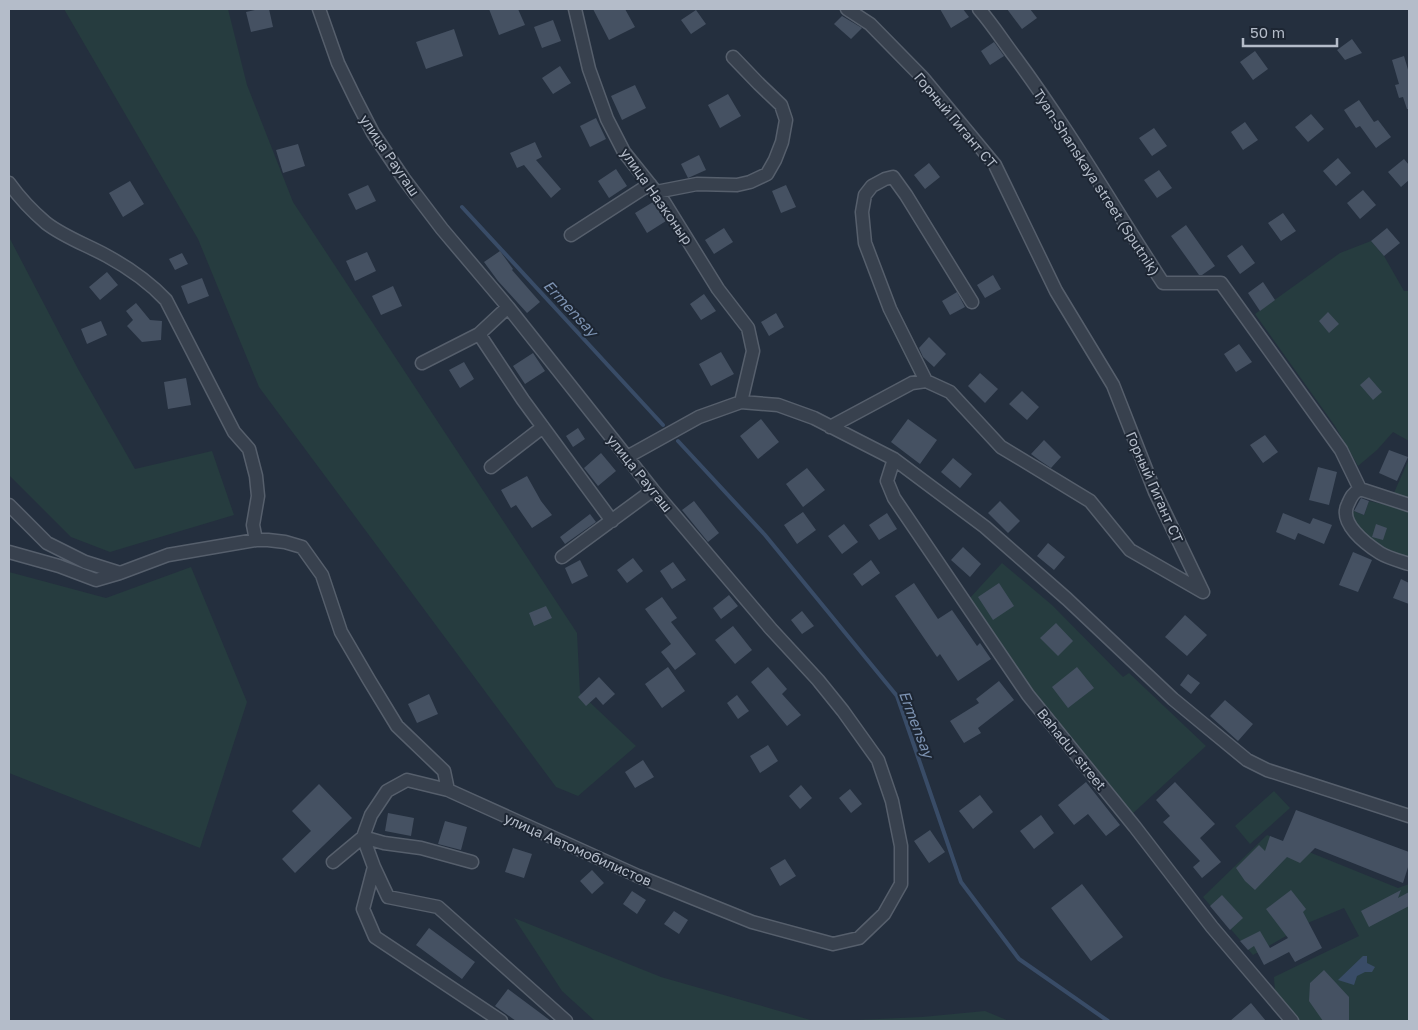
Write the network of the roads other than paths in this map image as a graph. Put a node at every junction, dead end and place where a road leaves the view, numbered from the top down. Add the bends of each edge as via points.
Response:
1 (319, 9) edge
2 (575, 9) edge
3 (847, 9) edge
4 (978, 9) edge
5 (733, 57) dead end
6 (9, 183) edge
7 (653, 188) junction
8 (571, 234) dead end
9 (972, 302) dead end
10 (508, 307) junction
11 (479, 334) junction
12 (422, 363) dead end
13 (926, 381) junction
14 (741, 402) junction
15 (543, 426) junction
16 (830, 427) junction
17 (627, 457) junction
18 (894, 459) junction
19 (492, 467) dead end
20 (1360, 489) junction
21 (653, 490) junction
22 (9, 505) edge
23 (1409, 505) edge
24 (612, 521) junction
25 (256, 540) junction
26 (9, 552) edge
27 (562, 557) dead end
28 (1409, 564) edge
29 (120, 573) junction
30 (448, 790) junction
31 (1409, 816) edge
32 (363, 837) junction
33 (333, 862) dead end
34 (472, 862) dead end
35 (374, 867) junction
36 (859, 938) joint
37 (500, 1021) edge
38 (566, 1021) edge
39 (1292, 1021) edge

1 - 10 street, улица Раугаш via 338,63 373,133 442,228
2 - 7 street, улица Назконыр via 589,69 607,119 624,152
3 - 13 street, Горный Гигант СТ via 870,24 923,78 996,165 1056,291 1113,385 1155,492 1203,592 1130,550 1090,501 1001,447 950,392
4 - 20 street, Tyan-Shanskaya street (Sputnik) via 1038,88 1162,283 1221,283 1341,450
5 - 7 street via 781,105 786,120 782,142 767,174 737,185
6 - 25 street via 46,223 133,272 166,300 234,432 249,449 258,496 253,525
7 - 8 street
7 - 14 street, улица Назконыр via 718,289 748,328 754,351
9 - 13 street via 893,177 872,186 865,195 862,212 865,243 890,309
10 - 11 street
10 - 17 street, улица Раугаш
11 - 12 street
11 - 15 street
13 - 16 street via 912,383
14 - 16 street via 778,405
14 - 17 street via 699,417
15 - 19 street
15 - 24 street
16 - 18 street
17 - 21 street, улица Раугаш
18 - 31 street via 985,527 1173,699 1247,760 1268,770
18 - 39 street, Bahadur street via 887,481 894,498 1028,695 1212,927
20 - 23 street
20 - 28 street via 1354,492 1346,507 1346,522 1381,553
21 - 24 street
21 - 36 street, улица Раугаш via 764,622 818,680 878,760 892,801 900,846 900,884 884,914
22 - 29 street via 47,543 85,562
24 - 27 street
25 - 29 street via 168,555
25 - 30 street via 302,547 322,575 341,632 396,726 444,771
26 - 29 street via 96,580
30 - 32 street, улица Автомобилистов via 407,780 386,790 370,816
30 - 36 street, улица Автомобилистов via 638,876 752,922 833,944
32 - 33 street
32 - 34 street
32 - 35 street
35 - 37 street via 363,909 374,937
35 - 38 street via 388,897 438,907

